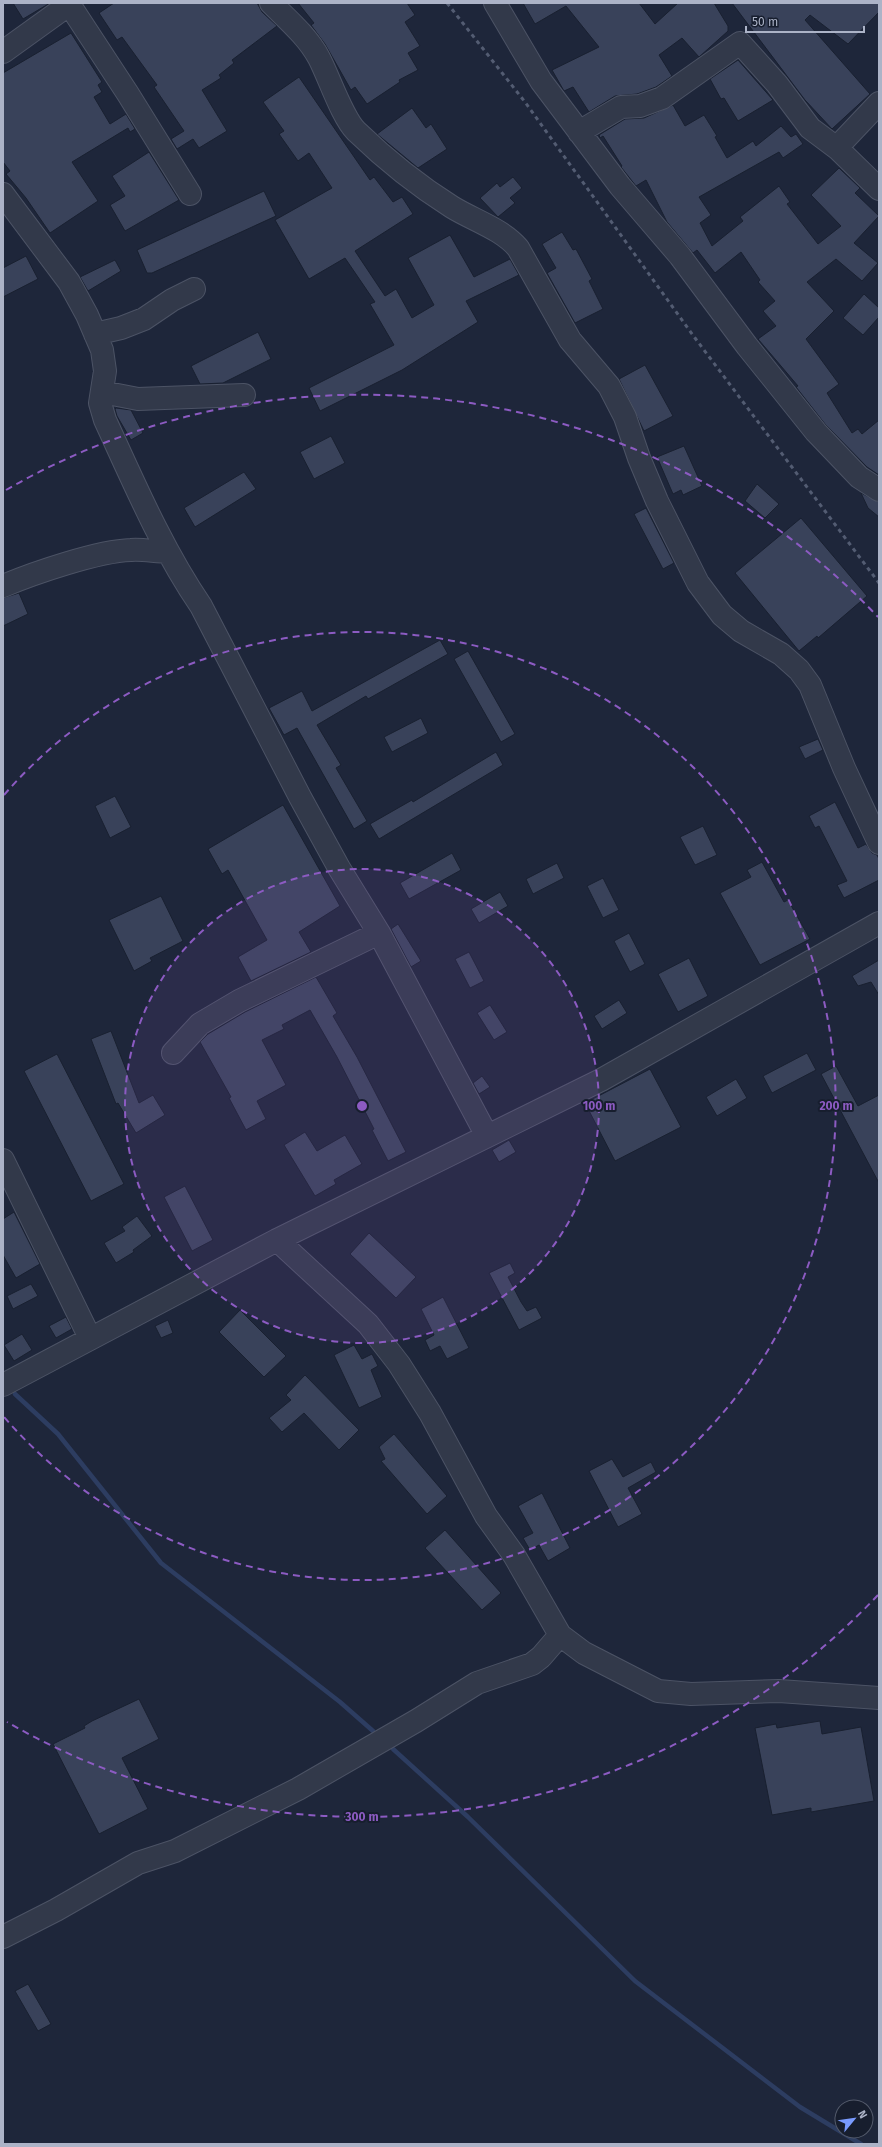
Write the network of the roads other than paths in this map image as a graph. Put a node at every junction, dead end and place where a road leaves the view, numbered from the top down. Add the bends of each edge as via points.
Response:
1 (271, 3) edge
2 (495, 3) edge
3 (70, 4) edge
4 (3, 52) edge
5 (879, 103) edge
6 (579, 132) junction
7 (838, 149) junction
8 (879, 189) edge
9 (3, 194) edge
10 (190, 194) dead end
11 (194, 289) dead end
12 (95, 334) junction
13 (102, 392) junction
14 (244, 395) dead end
15 (879, 490) edge
16 (168, 552) junction
17 (3, 586) edge
18 (879, 843) edge
19 (879, 924) edge
20 (379, 933) junction
21 (173, 1053) dead end
22 (486, 1136) junction
23 (3, 1160) edge
24 (277, 1240) junction
25 (90, 1338) junction
26 (3, 1385) edge
27 (560, 1635) junction
28 (879, 1698) edge
29 (3, 1937) edge

1 - 18 street via 304,37 318,57 354,129 414,182 511,240 518,248 570,340 609,386 625,417 638,458 657,502 698,583 722,615 741,631 781,654 799,670 810,686
2 - 6 street via 541,81
3 - 4 street
3 - 10 street
5 - 7 street
6 - 7 street via 621,107 640,106 662,98 740,42 777,84 810,128
6 - 15 street via 620,186 680,256 747,346 816,432 860,477
7 - 8 street
9 - 12 street via 69,282
11 - 12 street via 144,319
12 - 13 street via 102,350 106,371
13 - 14 street via 138,399
13 - 16 street via 100,403 105,420
16 - 17 street via 131,550 110,553
16 - 20 street via 183,580 202,606 339,868
19 - 22 street via 601,1080
20 - 21 street via 239,1001 200,1024
20 - 22 street
22 - 24 street
23 - 25 street
24 - 25 street
24 - 27 street via 368,1324 399,1364 430,1413 486,1516 514,1555
25 - 26 street
27 - 28 street via 584,1654 658,1691 691,1694 779,1691
27 - 29 street via 542,1657 532,1664 477,1683 298,1789 175,1851 138,1863

